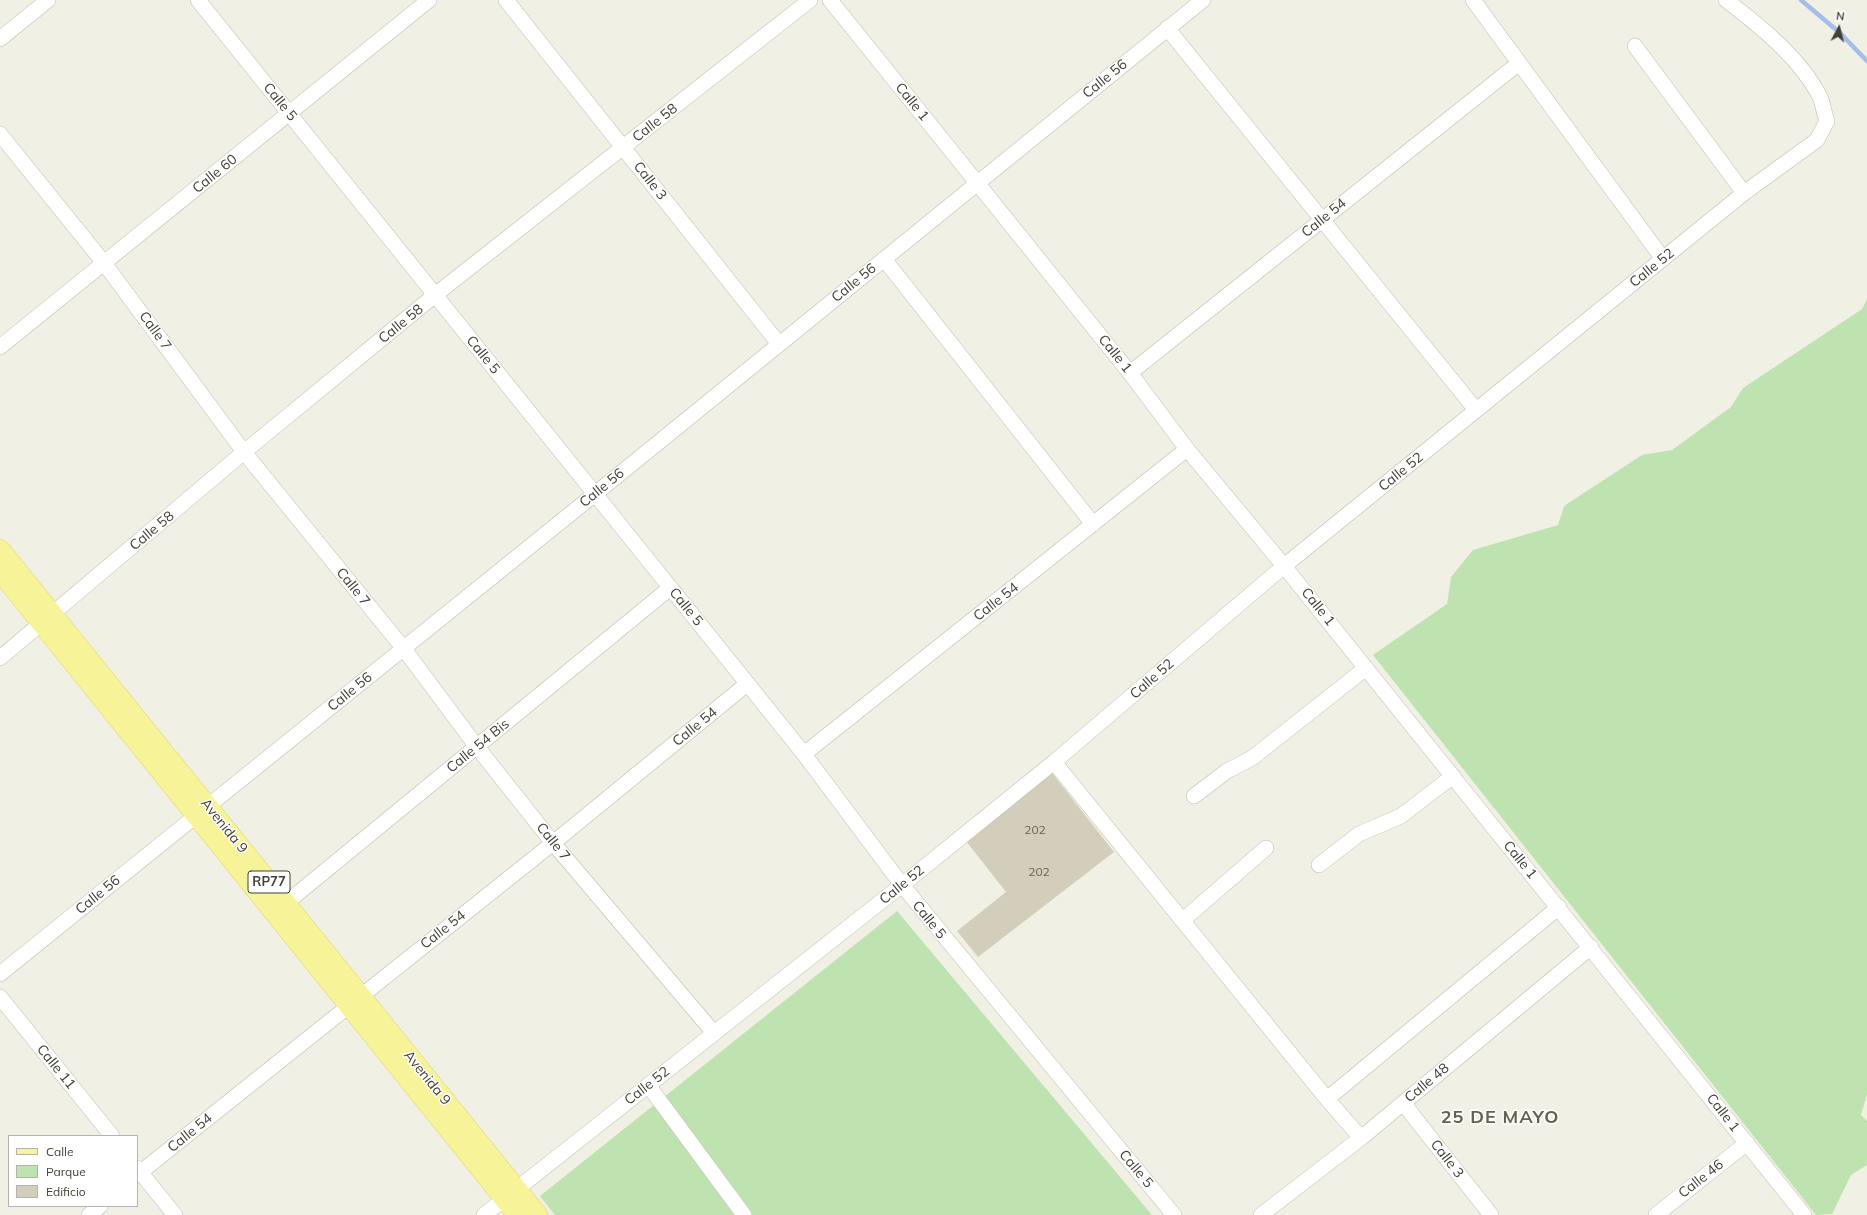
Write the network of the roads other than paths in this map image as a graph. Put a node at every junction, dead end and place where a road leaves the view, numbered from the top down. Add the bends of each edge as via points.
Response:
1 (48, 0) edge
2 (198, 0) edge
3 (429, 0) edge
4 (506, 0) edge
5 (810, 0) edge
6 (830, 0) edge
7 (1203, 0) edge
8 (1473, 0) edge
9 (1726, 0) edge
10 (1167, 28) junction
11 (0, 39) edge
12 (1635, 46) dead end
13 (1519, 62) junction
14 (289, 114) junction
15 (0, 134) edge
16 (623, 148) junction
17 (977, 183) junction
18 (1744, 193) junction
19 (1322, 220) junction
20 (884, 259) junction
21 (1663, 259) junction
22 (104, 263) junction
23 (435, 296) junction
24 (779, 344) junction
25 (0, 347) edge
26 (1130, 373) junction
27 (1476, 410) junction
28 (1187, 449) junction
29 (244, 452) junction
30 (595, 494) junction
31 (1093, 524) junction
32 (0, 548) edge
33 (1284, 566) junction
34 (0, 572) edge
35 (670, 588) junction
36 (48, 619) junction
37 (404, 649) junction
38 (0, 658) edge
39 (1366, 668) junction
40 (747, 684) junction
41 (477, 747) junction
42 (804, 754) junction
43 (1054, 762) junction
44 (1453, 776) junction
45 (1194, 796) dead end
46 (202, 811) junction
47 (553, 843) junction
48 (1266, 848) dead end
49 (1318, 865) dead end
50 (902, 885) junction
51 (286, 903) junction
52 (1559, 907) junction
53 (1183, 920) junction
54 (1591, 947) junction
55 (0, 974) edge
56 (0, 997) edge
57 (355, 1000) junction
58 (714, 1033) junction
59 (648, 1085) junction
60 (1327, 1099) junction
61 (1403, 1103) junction
62 (111, 1135) edge
63 (1361, 1138) junction
64 (1747, 1143) junction
65 (138, 1172) edge
66 (510, 1194) junction
67 (99, 1207) edge
68 (89, 1215) edge
69 (175, 1215) edge
70 (484, 1215) edge
71 (517, 1215) edge
72 (538, 1215) edge
73 (744, 1215) edge
74 (1174, 1215) edge
75 (1261, 1215) edge
76 (1491, 1215) edge
77 (1656, 1215) edge
78 (1804, 1215) edge

1 - 11 street
2 - 14 street, Calle 5
3 - 14 street, Calle 60
4 - 16 street, Calle 3
5 - 16 street, Calle 58
6 - 17 street, Calle 1
7 - 10 street, Calle 56
8 - 13 street
9 - 18 street, Calle 52 via 1786,51 1820,97 1826,121 1817,140
10 - 17 street, Calle 56
10 - 19 street
12 - 18 street
13 - 19 street, Calle 54
13 - 21 street
14 - 22 street, Calle 60
14 - 23 street, Calle 5
15 - 22 street, Calle 7
16 - 23 street, Calle 58
16 - 24 street, Calle 3
17 - 20 street, Calle 56
17 - 26 street, Calle 1
18 - 21 street, Calle 52
19 - 26 street, Calle 54
19 - 27 street
20 - 24 street, Calle 56
20 - 31 street
21 - 27 street, Calle 52
22 - 25 street, Calle 60
22 - 29 street, Calle 7
23 - 29 street, Calle 58
23 - 30 street, Calle 5
24 - 30 street, Calle 56
26 - 28 street, Calle 1
27 - 33 street, Calle 52
28 - 31 street, Calle 54
28 - 33 street, Calle 1
29 - 36 street, Calle 58
29 - 37 street, Calle 7
30 - 35 street, Calle 5
30 - 37 street, Calle 56
31 - 42 street, Calle 54
32 - 36 main road, Avenida 9 / RP77
33 - 39 street, Calle 1
33 - 43 street, Calle 52
34 - 36 main road, Avenida 9 / RP77
35 - 40 street, Calle 5
35 - 41 street, Calle 54 Bis
36 - 38 street, Calle 58
36 - 46 main road, Avenida 9 / RP77
37 - 41 street, Calle 7
37 - 46 street, Calle 56
39 - 44 street, Calle 1
39 - 45 street via 1252,758 1227,771
40 - 42 street, Calle 5
40 - 47 street, Calle 54
41 - 47 street, Calle 7
41 - 51 street, Calle 54 Bis
42 - 50 street, Calle 5
43 - 50 street, Calle 52
43 - 53 street
44 - 49 street via 1401,816 1358,834
44 - 52 street, Calle 1
46 - 51 main road, Avenida 9 / RP77
46 - 55 street, Calle 56
46 - 57 main road, Avenida 9 / RP77
47 - 57 street, Calle 54
47 - 58 street, Calle 7
48 - 53 street
50 - 58 street, Calle 52
50 - 74 street, Calle 5
51 - 57 main road, Avenida 9 / RP77
52 - 54 street, Calle 1
52 - 60 street
53 - 60 street
54 - 61 street, Calle 48
54 - 64 street, Calle 1
56 - 62 street, Calle 11
57 - 65 street, Calle 54
57 - 66 main road, Avenida 9 / RP77
58 - 59 street, Calle 52
59 - 66 street, Calle 52
59 - 73 street
60 - 63 street
61 - 63 street, Calle 48
61 - 76 street, Calle 3
63 - 75 street, Calle 48
64 - 77 street, Calle 46
64 - 78 street, Calle 1
65 - 69 street
66 - 70 street, Calle 52
66 - 71 main road, Avenida 9 / RP77
66 - 72 main road, Avenida 9 / RP77
67 - 68 street

